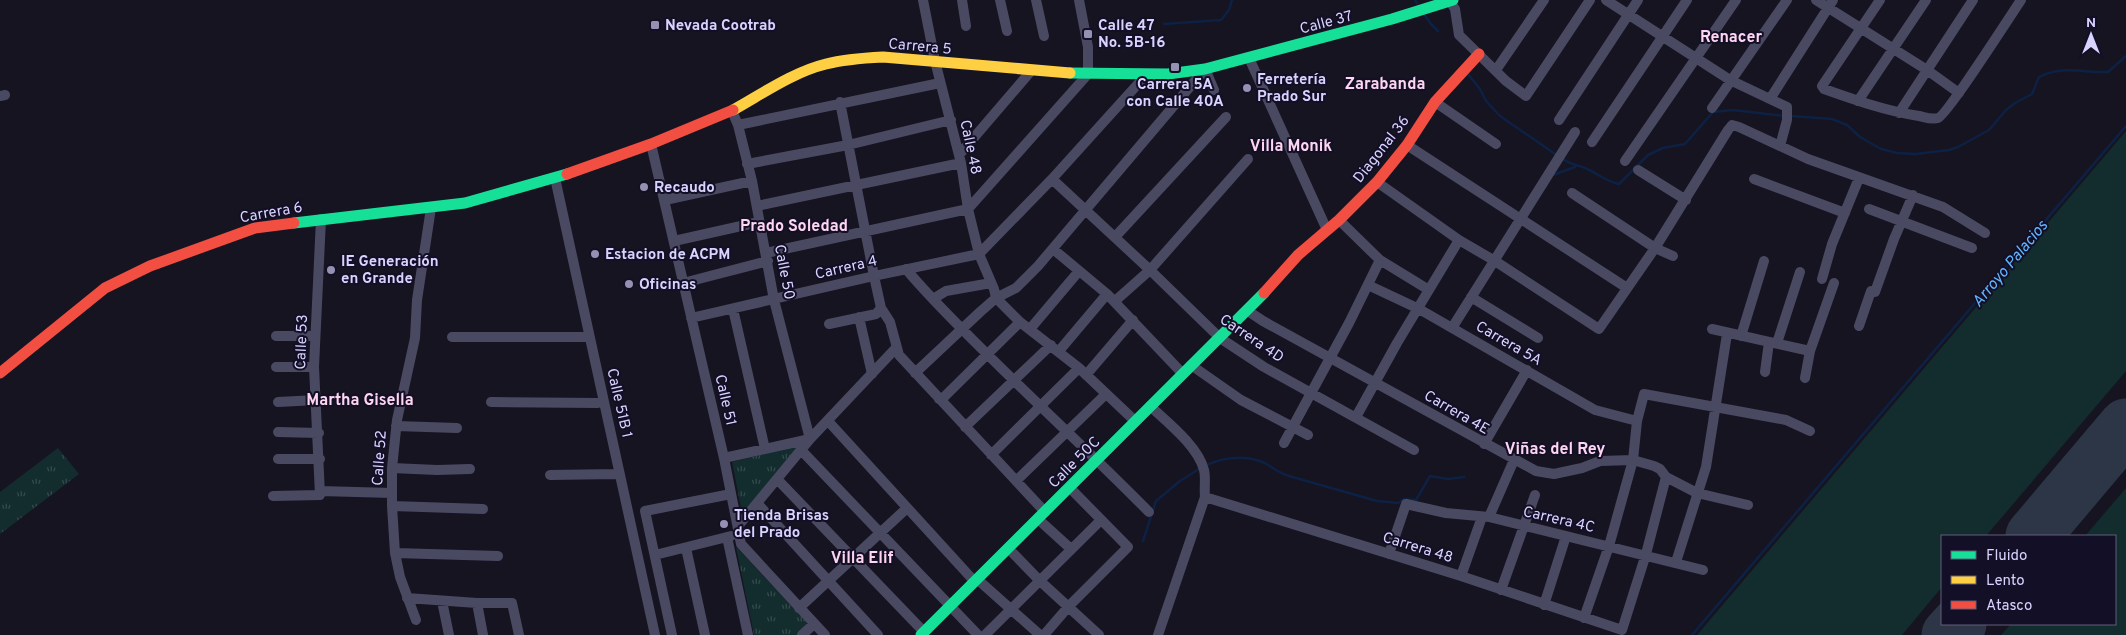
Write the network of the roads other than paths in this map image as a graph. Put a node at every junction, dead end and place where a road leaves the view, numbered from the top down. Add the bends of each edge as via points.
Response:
1 (924, 0) edge
2 (962, 0) edge
3 (1000, 0) edge
4 (1036, 0) edge
5 (1079, 0) edge
6 (1451, 0) edge
7 (1544, 0) edge
8 (1590, 0) edge
9 (1606, 0) edge
10 (1638, 0) edge
11 (1687, 0) edge
12 (1736, 0) edge
13 (1787, 0) edge
14 (1816, 0) edge
15 (1880, 0) edge
16 (1926, 0) edge
17 (1973, 0) edge
18 (2021, 0) edge
19 (1830, 4) edge
20 (1628, 15) junction
21 (966, 26) dead end
22 (1860, 28) junction
23 (1006, 30) dead end
24 (1044, 36) dead end
25 (1662, 37) junction
26 (1894, 49) junction
27 (1479, 54) junction
28 (1249, 58) junction
29 (1694, 58) junction
30 (935, 62) junction
31 (1206, 69) junction
32 (1496, 70) junction
33 (1927, 70) junction
34 (1031, 71) junction
35 (1088, 74) junction
36 (1146, 75) junction
37 (1730, 80) junction
38 (940, 83) junction
39 (1214, 90) dead end
40 (1959, 93) junction
41 (1770, 98) junction
42 (840, 102) junction
43 (1435, 102) junction
44 (1858, 102) junction
45 (1712, 108) dead end
46 (732, 111) junction
47 (1900, 113) junction
48 (1226, 118) dead end
49 (951, 120) junction
50 (1559, 120) dead end
51 (738, 125) junction
52 (1575, 132) dead end
53 (1592, 142) dead end
54 (650, 144) junction
55 (1496, 144) dead end
56 (848, 145) junction
57 (1407, 145) junction
58 (1780, 146) junction
59 (960, 159) junction
60 (1248, 159) dead end
61 (1625, 161) dead end
62 (747, 164) junction
63 (1638, 170) dead end
64 (555, 178) junction
65 (1859, 178) junction
66 (1052, 179) junction
67 (1754, 179) dead end
68 (752, 181) junction
69 (1377, 182) junction
70 (856, 185) junction
71 (1572, 194) dead end
72 (1913, 195) junction
73 (665, 200) junction
74 (1686, 200) junction
75 (757, 206) junction
76 (432, 208) junction
77 (968, 209) junction
78 (1869, 209) dead end
79 (1085, 212) junction
80 (1844, 213) junction
81 (321, 219) junction
82 (1339, 220) junction
83 (1521, 220) junction
84 (1900, 221) junction
85 (759, 222) junction
86 (1327, 230) junction
87 (865, 232) junction
88 (1985, 233) dead end
89 (1115, 237) junction
90 (1459, 240) junction
91 (674, 241) junction
92 (1655, 248) junction
93 (1972, 248) dead end
94 (1052, 249) junction
95 (979, 254) junction
96 (1673, 256) dead end
97 (767, 257) junction
98 (1380, 260) junction
99 (1495, 261) junction
100 (1764, 261) dead end
101 (906, 269) junction
102 (1150, 270) junction
103 (1079, 271) junction
104 (1800, 272) dead end
105 (874, 276) junction
106 (1822, 279) dead end
107 (1834, 282) dead end
108 (683, 283) junction
109 (991, 283) junction
110 (1368, 285) junction
111 (1627, 288) junction
112 (1429, 290) junction
113 (1111, 297) junction
114 (1470, 297) junction
115 (996, 298) junction
116 (933, 299) junction
117 (774, 300) junction
118 (881, 308) junction
119 (734, 309) junction
120 (1419, 309) junction
121 (1248, 311) junction
122 (860, 317) junction
123 (691, 318) junction
124 (1133, 320) junction
125 (1020, 322) junction
126 (829, 324) dead end
127 (1859, 326) dead end
128 (1452, 328) junction
129 (962, 329) junction
130 (1712, 329) dead end
131 (1030, 330) junction
132 (1727, 334) junction
133 (276, 336) dead end
134 (315, 336) junction
135 (452, 336) dead end
136 (589, 336) junction
137 (1741, 336) junction
138 (1220, 338) junction
139 (1538, 338) dead end
140 (1773, 343) junction
141 (896, 348) junction
142 (1055, 348) junction
143 (1810, 351) junction
144 (988, 355) junction
145 (1330, 357) junction
146 (1191, 365) junction
147 (276, 367) dead end
148 (314, 367) junction
149 (1526, 370) junction
150 (1082, 371) junction
151 (1765, 372) dead end
152 (0, 373) edge
153 (915, 373) junction
154 (1182, 373) junction
155 (872, 374) junction
156 (1805, 378) dead end
157 (1014, 382) junction
158 (1376, 383) junction
159 (1311, 392) junction
160 (1106, 394) junction
161 (939, 399) junction
162 (317, 400) junction
163 (278, 402) dead end
164 (491, 402) dead end
165 (598, 403) dead end
166 (1040, 406) junction
167 (1150, 406) junction
168 (1715, 408) junction
169 (1356, 417) junction
170 (828, 421) junction
171 (1135, 421) junction
172 (1637, 422) junction
173 (396, 426) junction
174 (965, 427) junction
175 (456, 428) dead end
176 (1292, 428) junction
177 (1810, 431) dead end
178 (278, 432) dead end
179 (1067, 432) junction
180 (319, 433) junction
181 (1308, 435) dead end
182 (810, 439) junction
183 (1284, 443) dead end
184 (1484, 444) junction
185 (765, 449) junction
186 (801, 450) junction
187 (1414, 450) dead end
188 (991, 455) junction
189 (724, 458) junction
190 (278, 459) dead end
191 (320, 459) junction
192 (1098, 460) junction
193 (1514, 460) junction
194 (1633, 460) junction
195 (392, 468) junction
196 (470, 469) dead end
197 (616, 474) dead end
198 (550, 475) dead end
199 (1666, 477) junction
200 (777, 479) junction
201 (1016, 481) junction
202 (1070, 488) junction
203 (320, 493) junction
204 (392, 493) junction
205 (1697, 493) junction
206 (731, 494) junction
207 (1535, 495) dead end
208 (273, 496) dead end
209 (1205, 497) junction
210 (757, 503) junction
211 (1748, 505) dead end
212 (392, 506) junction
213 (907, 508) junction
214 (483, 509) dead end
215 (1148, 512) dead end
216 (1042, 515) junction
217 (1486, 517) junction
218 (1102, 520) junction
219 (1524, 526) junction
220 (738, 530) junction
221 (881, 533) junction
222 (1566, 536) junction
223 (727, 537) junction
224 (1609, 546) junction
225 (686, 548) junction
226 (1008, 548) junction
227 (1071, 549) junction
228 (395, 553) junction
229 (1389, 554) junction
230 (1646, 554) junction
231 (654, 555) junction
232 (498, 556) dead end
233 (854, 558) junction
234 (1676, 562) junction
235 (1703, 570) dead end
236 (1461, 576) junction
237 (976, 580) junction
238 (1039, 580) junction
239 (828, 581) junction
240 (1500, 590) junction
241 (407, 598) junction
242 (442, 601) junction
243 (477, 604) junction
244 (1544, 604) junction
245 (950, 606) junction
246 (1069, 606) junction
247 (799, 608) junction
248 (1011, 609) junction
249 (1584, 618) junction
250 (416, 620) dead end
251 (814, 624) junction
252 (923, 633) edge
253 (449, 635) edge
254 (484, 635) edge
255 (518, 635) edge
256 (655, 635) edge
257 (672, 635) edge
258 (705, 635) edge
259 (748, 635) edge
260 (802, 635) edge
261 (825, 635) edge
262 (878, 635) edge
263 (978, 635) edge
264 (986, 635) edge
265 (1042, 635) edge
266 (1099, 635) edge
267 (1158, 635) edge

1 - 30 street, Calle 48
2 - 21 street
3 - 23 street
4 - 24 street
5 - 35 street via 1088,47
6 - 27 street via 1459,36
6 - 28 main road, Calle 37
7 - 32 street
8 - 32 street via 1526,96
9 - 20 street
10 - 20 street
11 - 25 street
12 - 29 street
13 - 37 street
14 - 19 street
15 - 22 street
16 - 26 street
17 - 33 street
18 - 40 street
19 - 22 street
19 - 41 street
20 - 25 street
20 - 50 street
22 - 26 street
22 - 44 street via 1822,86
25 - 29 street
25 - 53 street
26 - 33 street
26 - 44 street
27 - 32 street
27 - 43 main road, Diagonal 36
28 - 31 main road, Calle 37
28 - 86 street
29 - 37 street
29 - 61 street
30 - 34 main road, Carrera 5
30 - 38 street, Calle 48
30 - 46 main road, Carrera 5 via 883,57 824,64 791,78
31 - 36 main road, Carrera 5
31 - 39 street
31 - 79 street
33 - 40 street
33 - 47 street
34 - 35 main road, Carrera 5
34 - 59 street
35 - 36 main road, Carrera 5
35 - 77 street
36 - 66 street
37 - 41 street
37 - 45 street
38 - 42 street
38 - 49 street, Calle 48
40 - 47 street via 1938,118
41 - 58 street via 1787,107
42 - 51 street
42 - 56 street
43 - 55 street
43 - 57 main road, Diagonal 36
44 - 47 street
46 - 51 street, Calle 50
46 - 54 main road, Carrera 5
48 - 89 street
49 - 56 street
49 - 59 street, Calle 48
51 - 62 street, Calle 50
52 - 83 street
54 - 64 main road, Carrera 5
54 - 73 street, Calle 51
56 - 62 street
56 - 70 street
57 - 69 main road, Diagonal 36
57 - 83 street
58 - 65 street
58 - 74 street via 1732,126
59 - 70 street
59 - 77 street, Calle 48
60 - 102 street
62 - 68 street, Calle 50
63 - 74 street
64 - 76 main road, Carrera 6 via 465,203
64 - 136 street, Calle 51B 1
65 - 72 street
65 - 80 street
66 - 79 street, Carrera 4D
66 - 95 street
67 - 80 street
68 - 73 street
68 - 75 street, Calle 50
69 - 82 main road, Diagonal 36
69 - 90 street
70 - 75 street
70 - 87 street
71 - 92 street
72 - 84 street
72 - 88 street via 1942,207
73 - 91 street, Calle 51
74 - 92 street
75 - 85 street, Calle 50
76 - 81 main road, Carrera 6
76 - 173 street, Calle 52 via 417,300 415,338
77 - 87 street
77 - 95 street, Calle 48
78 - 84 street
79 - 89 street, Carrera 4D
79 - 94 street
80 - 106 street
81 - 134 street, Calle 53
81 - 152 main road, Carrera 6 via 255,228 121,278
82 - 86 main road, Diagonal 36
82 - 98 street
83 - 99 street
83 - 111 street
84 - 93 street
84 - 127 street
85 - 91 street
85 - 97 street, Calle 50
86 - 121 main road, Diagonal 36 via 1298,255
87 - 97 street
87 - 105 street
89 - 102 street, Carrera 4D
90 - 99 street
90 - 112 street
91 - 108 street, Calle 51
92 - 96 street
92 - 111 street
94 - 103 street
94 - 115 street via 1016,288
95 - 101 street, Carrera 4
95 - 109 street, Calle 48
97 - 108 street
97 - 117 street, Calle 50
98 - 110 street
98 - 112 street
99 - 111 street via 1599,329
99 - 114 street
100 - 137 street
101 - 105 street, Carrera 4
101 - 116 street
102 - 113 street
102 - 138 street, Carrera 4D
103 - 113 street
103 - 131 street
104 - 140 street
105 - 117 street, Carrera 4
105 - 118 street
107 - 143 street
108 - 123 street, Calle 51
109 - 115 street, Calle 48
109 - 116 street via 946,291
110 - 120 street, Carrera 5A
110 - 145 street
112 - 120 street
113 - 124 street
113 - 142 street
114 - 128 street
114 - 139 street
115 - 125 street
115 - 129 street
116 - 129 street
117 - 119 street, Carrera 4
117 - 182 street, Calle 50
118 - 122 street via 876,314
118 - 141 street via 890,322
119 - 123 street, Carrera 4
119 - 185 street
120 - 128 street, Carrera 5A
120 - 158 street
121 - 138 main road, Calle 50C
121 - 145 street, Carrera 4E
122 - 126 street
122 - 155 street
123 - 189 street, Calle 51
124 - 150 street
124 - 154 street
125 - 131 street
125 - 144 street
128 - 149 street, Carrera 5A
129 - 144 street
129 - 153 street
130 - 132 street
131 - 142 street
132 - 137 street
132 - 168 street
133 - 134 street
134 - 148 street, Calle 53
135 - 136 street
136 - 256 street, Calle 51B 1
137 - 140 street
138 - 146 main road, Calle 50C
138 - 159 street, Carrera 4D
140 - 143 street
140 - 151 street
141 - 153 street via 898,355
141 - 155 street
142 - 150 street
142 - 157 street
143 - 156 street
144 - 157 street
144 - 161 street
145 - 158 street, Carrera 4E
145 - 159 street
146 - 154 main road, Calle 50C
146 - 176 street via 1241,400
147 - 148 street
148 - 162 street, Calle 53
149 - 172 street, Carrera 5A via 1595,410
149 - 184 street
150 - 160 street
150 - 166 street
153 - 161 street
154 - 167 main road, Calle 50C
155 - 170 street
157 - 166 street
157 - 174 street
158 - 169 street
158 - 184 street, Carrera 4E
159 - 169 street, Carrera 4D
159 - 176 street
160 - 171 street
160 - 179 street
161 - 174 street
162 - 163 street
162 - 180 street, Calle 53
164 - 165 street
166 - 179 street
166 - 188 street
167 - 171 main road, Calle 50C
167 - 209 street via 1186,440 1203,466
168 - 172 street via 1644,394
168 - 177 street via 1786,420
168 - 205 street via 1706,467
169 - 187 street, Carrera 4D
170 - 182 street
170 - 213 street
171 - 192 main road, Calle 50C
172 - 194 street
173 - 175 street
173 - 195 street, Calle 52
174 - 188 street
176 - 181 street
176 - 183 street
178 - 180 street
179 - 192 street
179 - 201 street
180 - 191 street, Calle 53
182 - 185 street
182 - 186 street
184 - 193 street, Carrera 4E
185 - 189 street
186 - 200 street
186 - 221 street
188 - 201 street
189 - 206 street, Calle 51
190 - 191 street
191 - 203 street, Calle 53
192 - 202 main road, Calle 50C
192 - 215 street
193 - 194 street, Carrera 4E via 1536,471 1554,474 1600,462
193 - 217 street
194 - 199 street, Carrera 4E via 1660,469
194 - 224 street
195 - 196 street
195 - 204 street, Calle 52
197 - 198 street
199 - 205 street, Carrera 4E
199 - 230 street
200 - 210 street
200 - 233 street
201 - 216 street
202 - 216 main road, Calle 50C
202 - 218 street
203 - 204 street
203 - 208 street
204 - 212 street, Calle 52
205 - 211 street, Carrera 4E
205 - 234 street
206 - 220 street, Calle 51
206 - 231 street via 645,511
207 - 219 street
209 - 229 street, Carrera 48
209 - 267 street
210 - 220 street
210 - 239 street
212 - 214 street
212 - 228 street, Calle 52
213 - 221 street
213 - 237 street
216 - 226 main road, Calle 50C
216 - 227 street
217 - 219 street, Carrera 4C
217 - 229 street, Carrera 4C via 1406,504
217 - 236 street
218 - 227 street
218 - 246 street via 1128,547
219 - 222 street, Carrera 4C
219 - 240 street
220 - 223 street
220 - 247 street, Calle 51 via 741,544
221 - 233 street
221 - 245 street
222 - 224 street, Carrera 4C
222 - 244 street
223 - 225 street
223 - 259 street
224 - 230 street, Carrera 4C
224 - 249 street
225 - 231 street
225 - 258 street
226 - 237 main road, Calle 50C
226 - 238 street
227 - 238 street
228 - 232 street
228 - 241 street, Calle 52
229 - 236 street, Carrera 48
230 - 234 street, Carrera 4C
230 - 249 street, Carrera 48 via 1622,630
231 - 257 street
233 - 239 street
233 - 252 street
234 - 235 street, Carrera 4C
236 - 240 street, Carrera 48
237 - 245 main road, Calle 50C
237 - 248 street
238 - 246 street
238 - 248 street
239 - 247 street
239 - 262 street
240 - 244 street, Carrera 48
241 - 242 street
241 - 250 street, Calle 52
242 - 243 street
242 - 253 street
243 - 254 street
243 - 255 street via 512,603
244 - 249 street, Carrera 48
245 - 252 main road, Calle 50C
245 - 263 street
246 - 265 street
246 - 266 street
247 - 251 street, Calle 51
248 - 264 street
248 - 265 street
251 - 260 street
251 - 261 street, Calle 51

